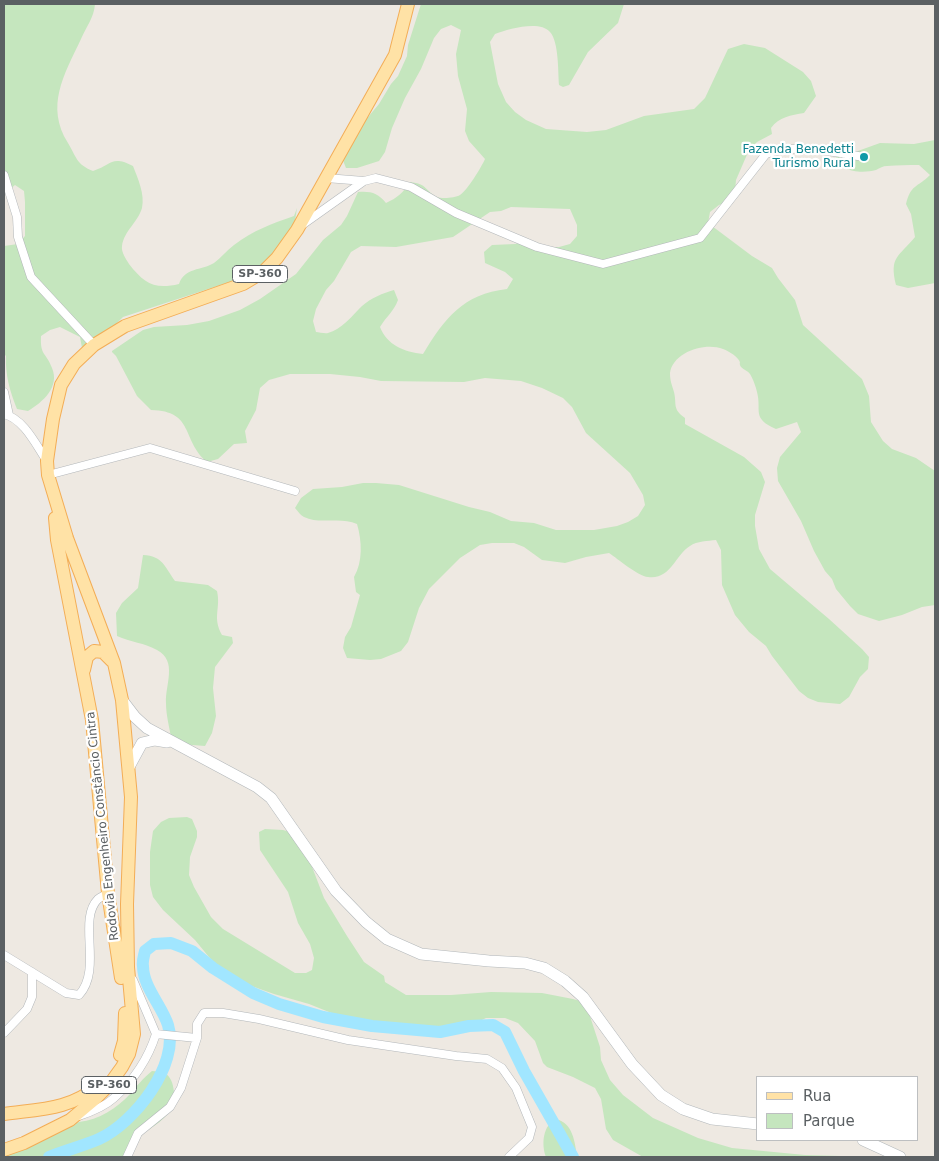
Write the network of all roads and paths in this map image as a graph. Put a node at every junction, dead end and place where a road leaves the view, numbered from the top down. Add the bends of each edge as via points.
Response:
1 (408, 4) edge
2 (864, 157) dead end
3 (4, 175) edge
4 (326, 178) junction
5 (364, 180) junction
6 (297, 230) junction
7 (94, 345) junction
8 (4, 392) edge
9 (6, 414) edge
10 (48, 461) junction
11 (48, 475) junction
12 (52, 491) junction
13 (295, 491) dead end
14 (114, 663) junction
15 (84, 672) junction
16 (122, 700) junction
17 (176, 744) junction
18 (129, 767) junction
19 (108, 893) junction
20 (4, 955) edge
21 (128, 967) junction
22 (32, 972) junction
23 (4, 1033) edge
24 (160, 1034) junction
25 (197, 1038) junction
26 (7, 1115) edge
27 (70, 1120) junction
28 (756, 1124) edge
29 (866, 1141) edge
30 (24, 1143) junction
31 (4, 1145) edge
32 (4, 1150) edge
33 (127, 1157) edge
34 (509, 1157) edge
35 (900, 1157) edge

1 - 4 main road, Rodovia Engenheiro Constâncio Cintra / SP-360 via 395,55
2 - 5 street via 804,148 766,154 700,238 604,264 538,247 456,213 411,188 376,178
3 - 7 street via 31,277
4 - 5 street
4 - 6 main road, Rodovia Engenheiro Constâncio Cintra / SP-360
5 - 6 street
6 - 7 main road, Rodovia Engenheiro Constâncio Cintra / SP-360 via 277,258 250,280 126,326
7 - 10 main road, Rodovia Engenheiro Constâncio Cintra / SP-360 via 74,364 61,385
8 - 9 street
9 - 10 street via 20,423
10 - 11 main road, Rodovia Engenheiro Constâncio Cintra / SP-360
11 - 12 main road, Rodovia Engenheiro Constâncio Cintra / SP-360
11 - 13 street via 150,448
12 - 14 main road, Rodovia Engenheiro Constâncio Cintra / SP-360
12 - 15 main road, Rodovia Engenheiro Constâncio Cintra / SP-360 via 57,540
14 - 15 main road via 103,652 94,651 87,657
14 - 16 main road, Rodovia Engenheiro Constâncio Cintra / SP-360
15 - 19 main road, Rodovia Engenheiro Constâncio Cintra / SP-360 via 92,720
16 - 17 main road via 147,728
16 - 18 main road, Rodovia Engenheiro Constâncio Cintra / SP-360
17 - 18 main road via 155,740 142,743
17 - 28 main road via 257,786 271,798 336,891 387,939 421,954 524,963 544,968 583,997 632,1064 661,1095 683,1109 712,1119
18 - 21 main road, Rodovia Engenheiro Constâncio Cintra / SP-360
19 - 22 street via 97,900 90,915 90,970 86,988 79,995 66,993
19 - 26 main road, Rodovia Engenheiro Constâncio Cintra / SP-360 via 126,1020 120,1055 106,1079 82,1097 56,1108
20 - 22 street
21 - 24 street
21 - 27 main road, Rodovia Engenheiro Constâncio Cintra / SP-360 via 134,1034 128,1054 109,1085
22 - 23 street via 32,997 27,1009
24 - 25 street
24 - 27 street via 138,1071 113,1099
25 - 33 street via 181,1088 170,1107 138,1133
25 - 34 street via 197,1024 204,1013 223,1013 348,1040 487,1059 502,1068 516,1088 532,1127 529,1138
27 - 30 main road, Rodovia Engenheiro Constâncio Cintra / SP-360
29 - 35 main road
30 - 31 main road
30 - 32 main road, Rodovia Engenheiro Constâncio Cintra / SP-360

